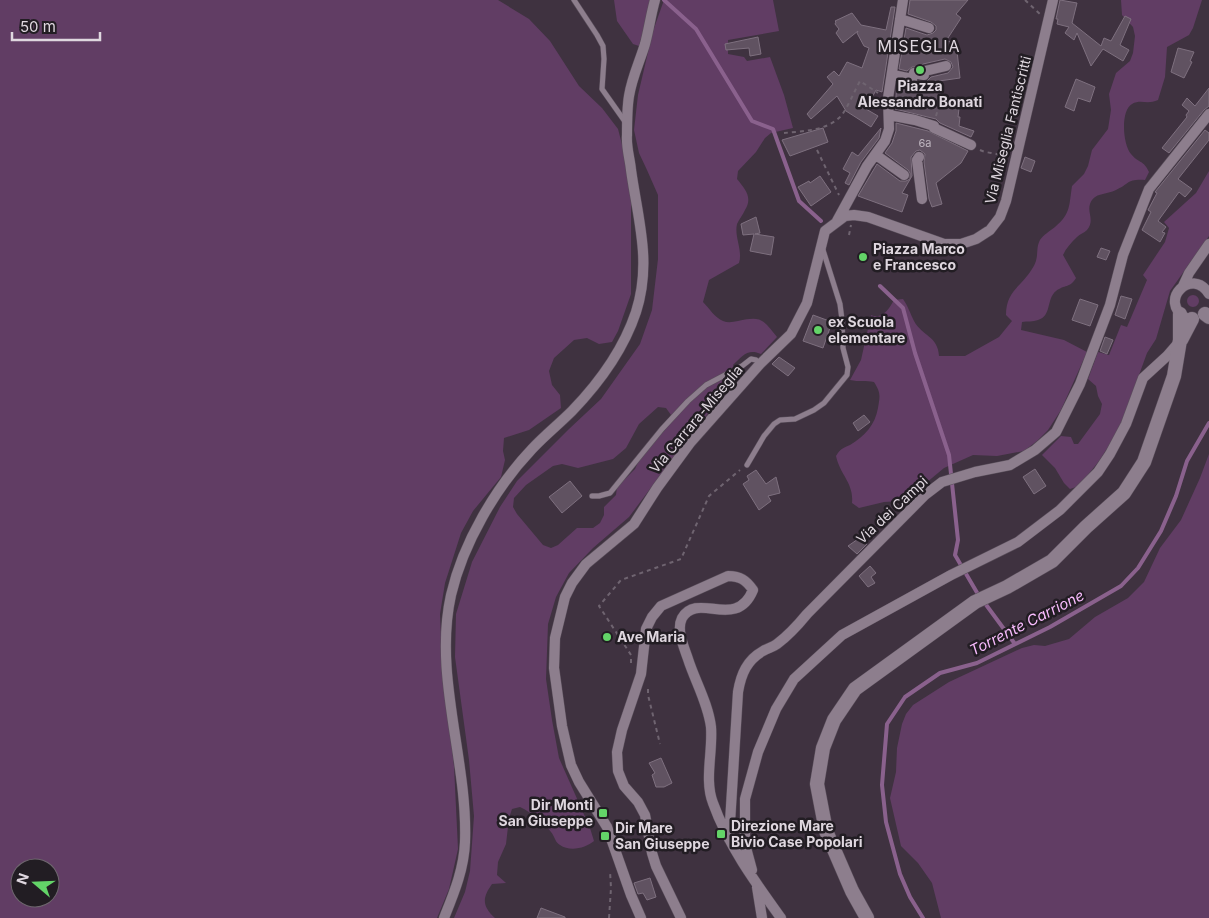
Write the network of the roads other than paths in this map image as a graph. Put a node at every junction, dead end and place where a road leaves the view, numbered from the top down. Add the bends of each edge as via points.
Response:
1 (574, 0) edge
2 (655, 0) edge
3 (903, 0) edge
4 (1053, 0) edge
5 (900, 16) junction
6 (929, 28) dead end
7 (946, 66) dead end
8 (893, 75) junction
9 (1209, 114) edge
10 (889, 115) junction
11 (627, 126) junction
12 (971, 145) road end
13 (876, 155) junction
14 (919, 157) dead end
15 (904, 175) dead end
16 (922, 199) dead end
17 (841, 218) junction
18 (821, 244) junction
19 (1209, 244) edge
20 (1209, 251) edge
21 (1189, 273) junction
22 (1183, 286) junction
23 (1208, 289) edge
24 (1199, 315) edge
25 (1180, 340) junction
26 (760, 364) junction
27 (747, 465) road end
28 (592, 496) dead end
29 (730, 839) junction
30 (756, 883) junction
31 (444, 918) edge
32 (641, 918) edge
33 (681, 918) edge
34 (762, 918) edge
35 (781, 918) edge
36 (867, 918) edge

1 - 11 lane via 603,46 602,89
2 - 11 street via 628,97
3 - 5 street, Via Carrara-Miseglia
4 - 17 street, Via Miseglia Fantiscritti via 1006,201 990,230 961,244 944,244 868,217 854,215
5 - 6 street
5 - 8 street, Via Carrara-Miseglia
7 - 8 street via 924,71 924,75 914,73 912,79
8 - 10 street, Via Carrara-Miseglia via 888,98
9 - 29 street, Via dei Campi via 1149,189 1080,384 1056,432 1010,465 942,482 925,495 791,633 762,651 746,666 738,692
10 - 12 street via 934,126
10 - 13 street, Via Carrara-Miseglia via 889,129
11 - 31 street via 626,138 645,262 636,312 620,350 603,376 510,474 469,543 452,593 447,626 448,676 461,779 465,843 462,870
13 - 15 street
13 - 17 street, Via Carrara-Miseglia via 844,206
14 - 16 street
17 - 18 street, Via Carrara-Miseglia via 825,231
18 - 26 street, Via Carrara-Miseglia via 800,318 791,334
18 - 27 lane via 840,304 848,372 824,403 796,418 774,424
19 - 21 street
20 - 21 lane
21 - 22 street
22 - 23 street via 1192,283
22 - 24 street via 1175,305
24 - 25 main road
25 - 30 street via 1143,378 1126,424 1098,472 1060,510 1018,542 842,636 794,679 758,752 745,799 745,844
25 - 36 main road via 1174,376 1144,462 1124,493 1052,561 975,602 855,689 834,720 823,748 817,784 826,831
26 - 28 lane, Via Carrara-Miseglia via 751,359 706,385 662,429 610,493
26 - 32 street, Via Carrara-Miseglia via 690,443 634,524 586,564 572,583 560,612 554,668 571,765 607,827
29 - 30 street
29 - 33 street via 712,802 711,725 688,660 680,624 685,614 695,609 732,610 742,606 753,590 746,580 736,576 720,578 661,606 652,617 646,629 617,752 618,771 624,786 645,815 656,866
30 - 34 street
30 - 35 street

